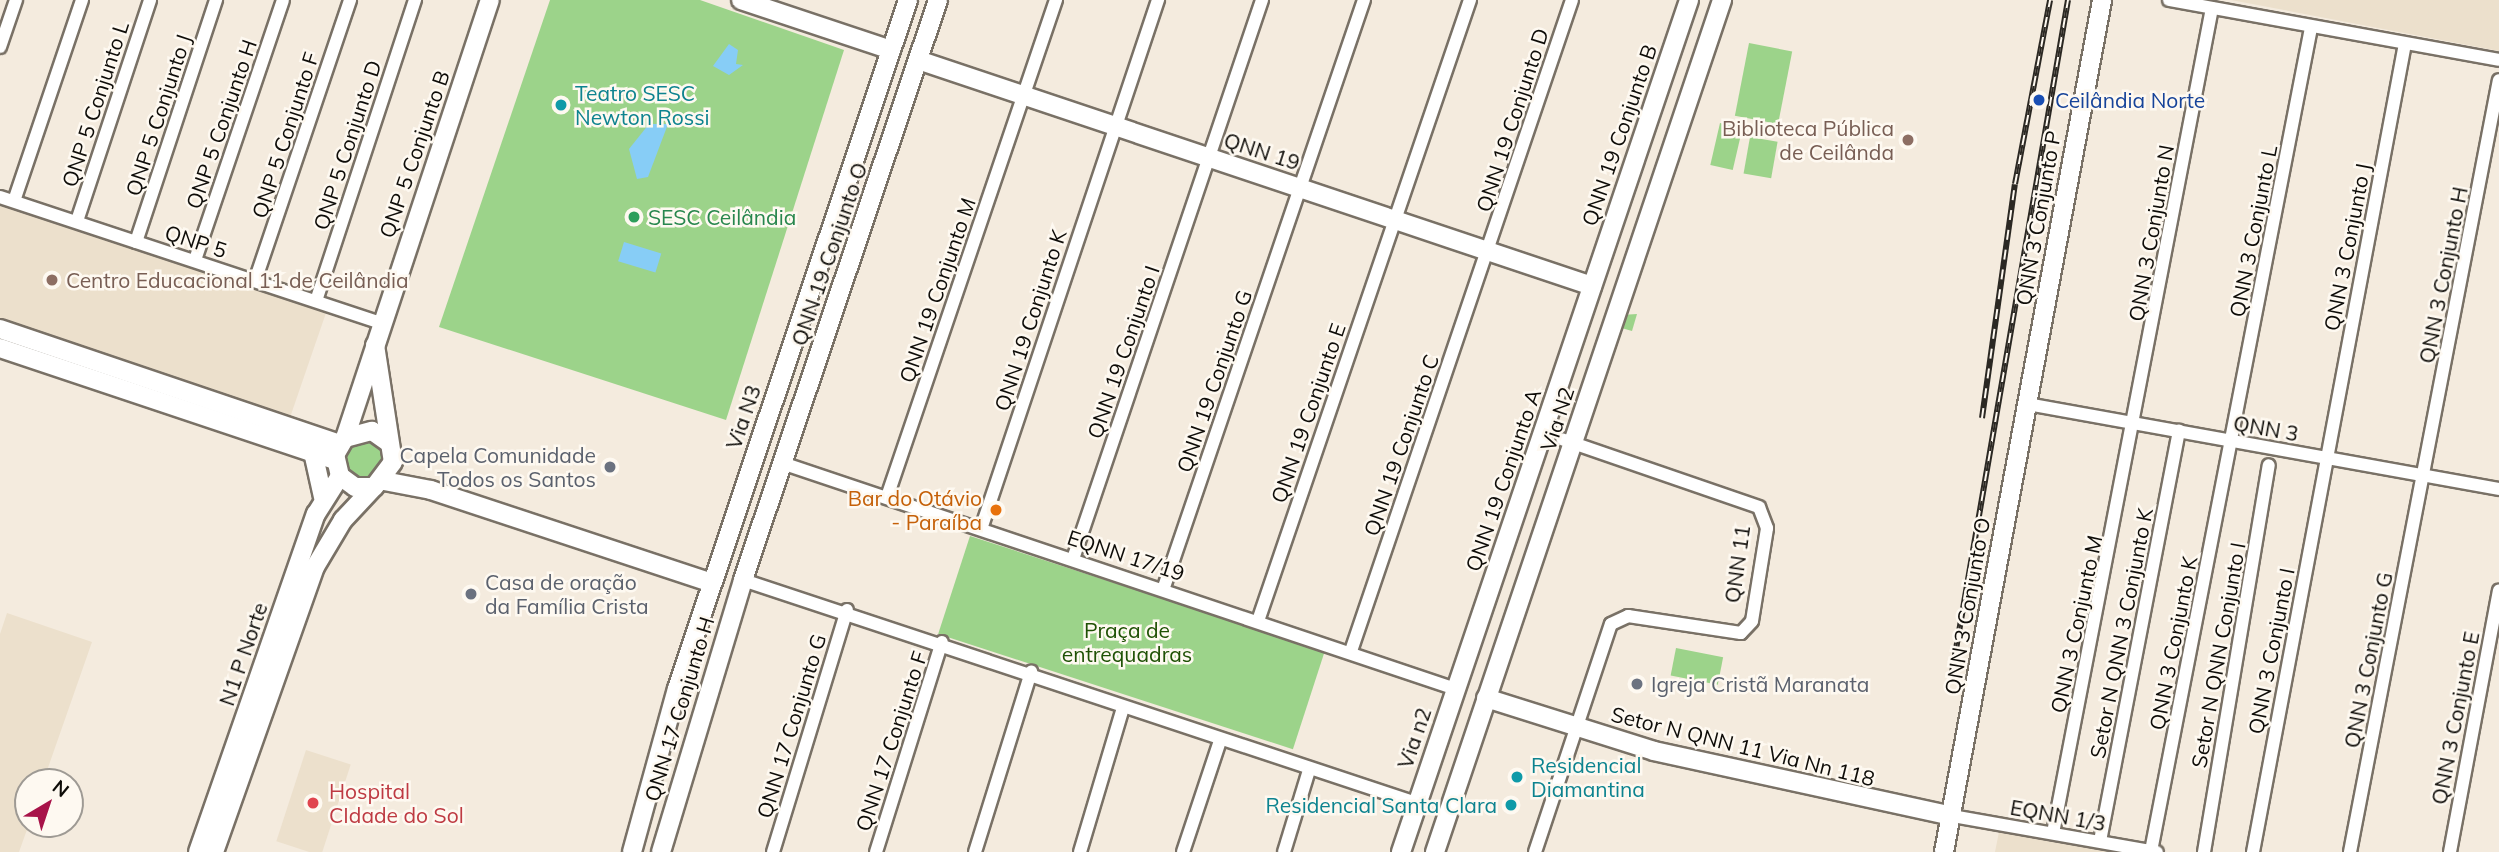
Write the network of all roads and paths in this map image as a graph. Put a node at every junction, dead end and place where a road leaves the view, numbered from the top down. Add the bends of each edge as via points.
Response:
1 (16, 0) edge
2 (82, 0) edge
3 (150, 0) edge
4 (216, 0) edge
5 (284, 0) edge
6 (350, 0) edge
7 (415, 0) edge
8 (490, 0) edge
9 (741, 0) edge
10 (908, 0) edge
11 (938, 0) edge
12 (1056, 0) edge
13 (1158, 0) edge
14 (1262, 0) edge
15 (1364, 0) edge
16 (1469, 0) edge
17 (1572, 0) edge
18 (1689, 0) edge
19 (1697, 0) edge
20 (1722, 0) edge
21 (2102, 0) edge
22 (2169, 0) edge
23 (2211, 8) junction
24 (1713, 26) junction
25 (2311, 28) junction
26 (2405, 44) junction
27 (0, 47) edge
28 (891, 50) junction
29 (918, 60) junction
30 (2499, 61) edge
31 (882, 77) junction
32 (1663, 79) junction
33 (2499, 80) edge
34 (1023, 97) junction
35 (1115, 127) junction
36 (1209, 157) junction
37 (1301, 187) junction
38 (1655, 195) junction
39 (0, 197) edge
40 (14, 201) junction
41 (1394, 220) junction
42 (76, 221) junction
43 (136, 242) junction
44 (1488, 252) junction
45 (195, 260) junction
46 (845, 274) junction
47 (255, 281) junction
48 (1591, 288) junction
49 (807, 298) junction
50 (316, 301) junction
51 (0, 329) edge
52 (377, 330) junction
53 (0, 348) edge
54 (2027, 404) junction
55 (1584, 408) junction
56 (2136, 423) junction
57 (2179, 431) junction
58 (388, 442) junction
59 (1567, 442) junction
60 (2232, 442) junction
61 (1537, 450) junction
62 (313, 452) junction
63 (340, 454) junction
64 (2327, 457) junction
65 (393, 462) junction
66 (782, 463) junction
67 (2269, 465) dead end
68 (2424, 476) junction
69 (379, 484) junction
70 (2499, 489) edge
71 (431, 490) junction
72 (772, 492) junction
73 (888, 494) junction
74 (323, 497) junction
75 (982, 526) junction
76 (1073, 559) junction
77 (743, 580) junction
78 (712, 583) junction
79 (1164, 587) junction
80 (2499, 591) edge
81 (847, 610) junction
82 (1259, 618) junction
83 (942, 642) junction
84 (1351, 651) junction
85 (1031, 672) junction
86 (677, 689) junction
87 (1456, 689) junction
88 (1486, 698) junction
89 (1123, 708) junction
90 (1576, 727) junction
91 (1220, 741) junction
92 (1309, 770) junction
93 (1416, 803) junction
94 (1952, 817) junction
95 (668, 820) junction
96 (2053, 833) junction
97 (2100, 841) junction
98 (632, 848) edge
99 (2154, 851) edge
100 (198, 852) edge
101 (214, 852) edge
102 (653, 852) edge
103 (660, 852) edge
104 (773, 852) edge
105 (876, 852) edge
106 (975, 852) edge
107 (1080, 852) edge
108 (1183, 852) edge
109 (1284, 852) edge
110 (1401, 852) edge
111 (1434, 852) edge
112 (1535, 852) edge
113 (1944, 852) edge
114 (2204, 852) edge
115 (2253, 852) edge
116 (2350, 852) edge
117 (2450, 852) edge

1 - 27 street
2 - 40 street
3 - 42 street, QNP 5 Conjunto L
4 - 43 street, QNP 5 Conjunto J
5 - 45 street, QNP 5 Conjunto H
6 - 47 street, QNP 5 Conjunto F
7 - 50 street, QNP 5 Conjunto D
8 - 52 main road, QNP 5 Conjunto B
9 - 28 main road
10 - 28 main road, Via N3
11 - 29 main road, QNN 19 Conjunto O
12 - 34 street, QNN 19 Conjunto M
13 - 35 street, QNN 19 Conjunto K
14 - 36 street, QNN 19 Conjunto I
15 - 37 street, QNN 19 Conjunto G
16 - 41 street, QNN 19 Conjunto E
17 - 44 street, QNN 19 Conjunto D
18 - 32 main road, QNN 19 Conjunto B
19 - 24 main road via 1685,47 1700,50
20 - 24 main road, Via N2
21 - 54 main road, QNN 3 Conjunto P
22 - 23 street
23 - 25 street
23 - 56 street, QNN 3 Conjunto N
24 - 38 main road, Via N2
25 - 26 street
25 - 60 street, QNN 3 Conjunto L
26 - 30 street
26 - 64 street, QNN 3 Conjunto J
28 - 31 main road, Via N3
29 - 34 main road, QNN 19
29 - 46 main road, QNN 19 Conjunto O
31 - 46 main road via 876,120 826,267 832,279
31 - 49 main road, Via N3
32 - 38 main road via 1675,61 1690,70
32 - 48 main road, QNN 19 Conjunto B
33 - 68 street, QNN 3 Conjunto H
34 - 35 main road, QNN 19
34 - 73 street, QNN 19 Conjunto M
35 - 36 main road, QNN 19
35 - 75 street, QNN 19 Conjunto K
36 - 37 main road, QNN 19
36 - 76 street, QNN 19 Conjunto I
37 - 41 main road, QNN 19
37 - 79 street, QNN 19 Conjunto G
38 - 55 main road, Via N2
39 - 40 street, QNP 5
40 - 42 street, QNP 5
41 - 44 main road, QNN 19
41 - 82 street, QNN 19 Conjunto E
42 - 43 street, QNP 5
43 - 45 street, QNP 5
44 - 48 main road, QNN 19
44 - 84 street, QNN 19 Conjunto C
45 - 47 street, QNP 5
46 - 66 main road, QNN 19 Conjunto O
47 - 50 street, QNP 5
48 - 55 main road via 1583,338 1557,415 1570,424
48 - 61 main road, QNN 19 Conjunto A
49 - 72 main road via 822,293 827,306 778,448
49 - 78 main road, Via N3
50 - 52 street, QNP 5
51 - 63 main road
52 - 58 main road
52 - 63 main road, N1 P Norte
53 - 62 main road
54 - 56 street, QNN 3
54 - 94 main road, QNN 3 Conjunto O
55 - 59 main road, Via N2
56 - 57 street, QNN 3
56 - 96 street, QNN 3 Conjunto M
57 - 60 street, QNN 3
57 - 97 street, Setor N QNN 3 Conjunto K
58 - 63 main road via 372,431
58 - 65 main road
59 - 61 main road via 1548,435
59 - 88 main road, Via N2
59 - 90 street, QNN 11 via 1759,507 1767,522 1746,629 1731,636 1621,617 1608,630
60 - 64 street, QNN 3
60 - 99 street, QNN 3 Conjunto K
61 - 87 main road, QNN 19 Conjunto A
62 - 63 main road
62 - 74 main road
63 - 69 main road via 355,487
63 - 74 main road, N1 P Norte
64 - 68 street, QNN 3
64 - 115 street, QNN 3 Conjunto I
65 - 69 main road
65 - 71 main road
66 - 72 main road
66 - 73 street, EQNN 17/19
67 - 114 street, Setor N QNN Conjunto I
68 - 70 street, QNN 3
68 - 116 street, QNN 3 Conjunto G
69 - 71 main road
69 - 101 main road, N1 P Norte via 344,520 315,567
71 - 78 main road
72 - 77 main road
73 - 75 street, EQNN 17/19
74 - 100 main road, N1 P Norte
75 - 76 street, EQNN 17/19
76 - 79 street, EQNN 17/19
77 - 81 street
77 - 95 main road, QNN 17 Conjunto H
78 - 86 main road, Via N3
79 - 82 street, EQNN 17/19
80 - 117 street, QNN 3 Conjunto E
81 - 83 street
81 - 104 street, QNN 17 Conjunto G
82 - 84 street, EQNN 17/19
83 - 85 street
83 - 105 street, QNN 17 Conjunto F
84 - 87 street, EQNN 17/19
85 - 89 street
85 - 106 street
86 - 95 main road via 649,817 656,827
86 - 98 main road, Via N3
87 - 93 main road, Via n2
88 - 90 main road, Setor N QNN 11 Via Nn 118
88 - 111 main road
89 - 91 street
89 - 107 street
90 - 94 main road, Setor N QNN 11 Via Nn 118 via 1654,751
90 - 112 street
91 - 92 street
91 - 108 street
92 - 93 street
92 - 109 street
93 - 110 main road
94 - 96 street, EQNN 1/3
94 - 113 main road
95 - 103 main road, QNN 17 Conjunto H
96 - 97 street, EQNN 1/3
97 - 99 street, EQNN 1/3
98 - 102 main road via 646,839

